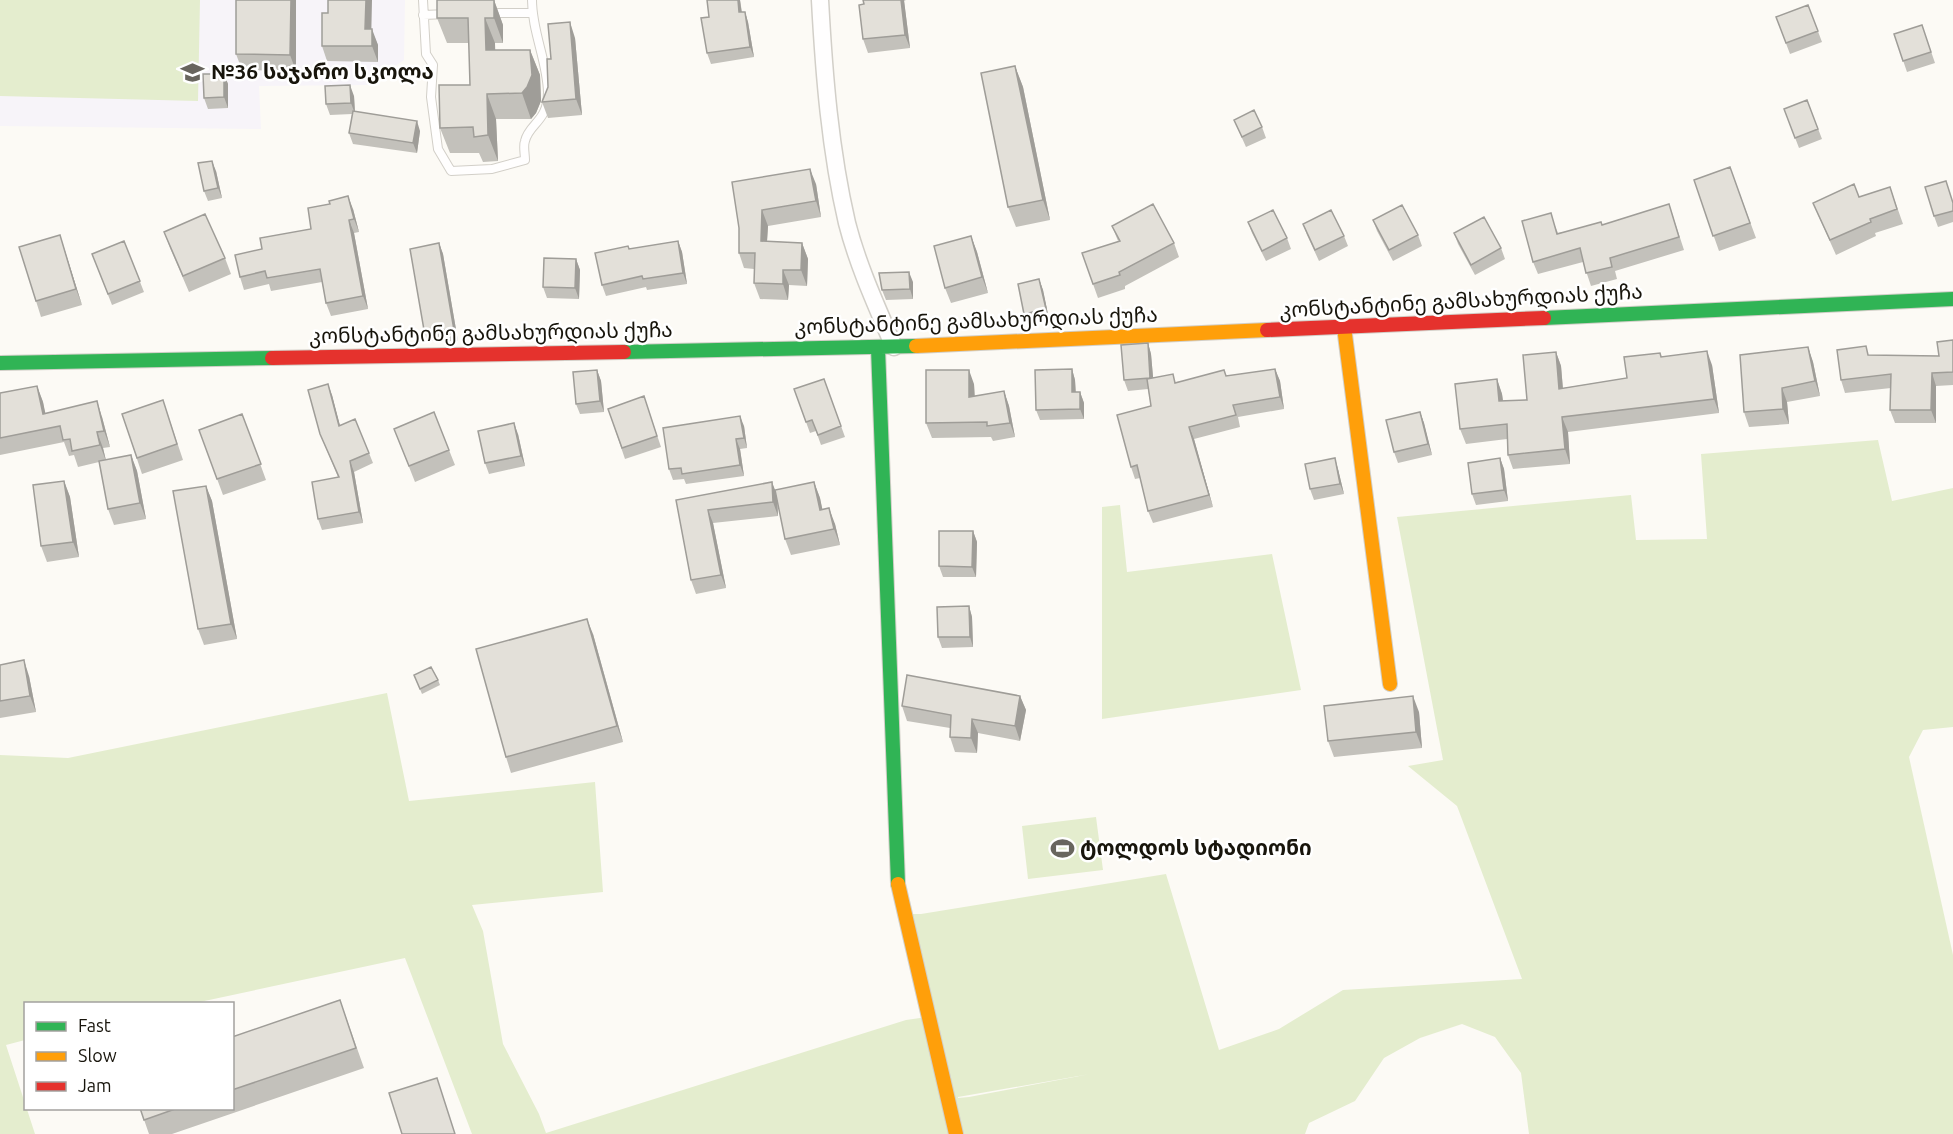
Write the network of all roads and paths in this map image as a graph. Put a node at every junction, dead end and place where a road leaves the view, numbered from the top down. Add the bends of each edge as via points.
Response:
1 (423, 0) edge
2 (532, 0) edge
3 (820, 0) edge
4 (462, 13) edge
5 (472, 13) edge
6 (532, 13) junction
7 (423, 15) junction
8 (1953, 299) edge
9 (1344, 327) junction
10 (886, 348) junction
11 (0, 363) edge
12 (1390, 684) dead end
13 (956, 1134) edge

1 - 7 lane
2 - 6 lane
3 - 10 street via 825,88 848,223
4 - 7 lane
5 - 6 lane
6 - 7 lane via 548,92 546,111 525,140 525,160 492,169 451,171 438,149 431,97 433,65 426,54
8 - 9 street, კონსტანტინე გამსახურდიას ქუჩა
9 - 10 street, კონსტანტინე გამსახურდიას ქუჩა
9 - 12 street
10 - 11 street, კონსტანტინე გამსახურდიას ქუჩა
10 - 13 street via 898,894

